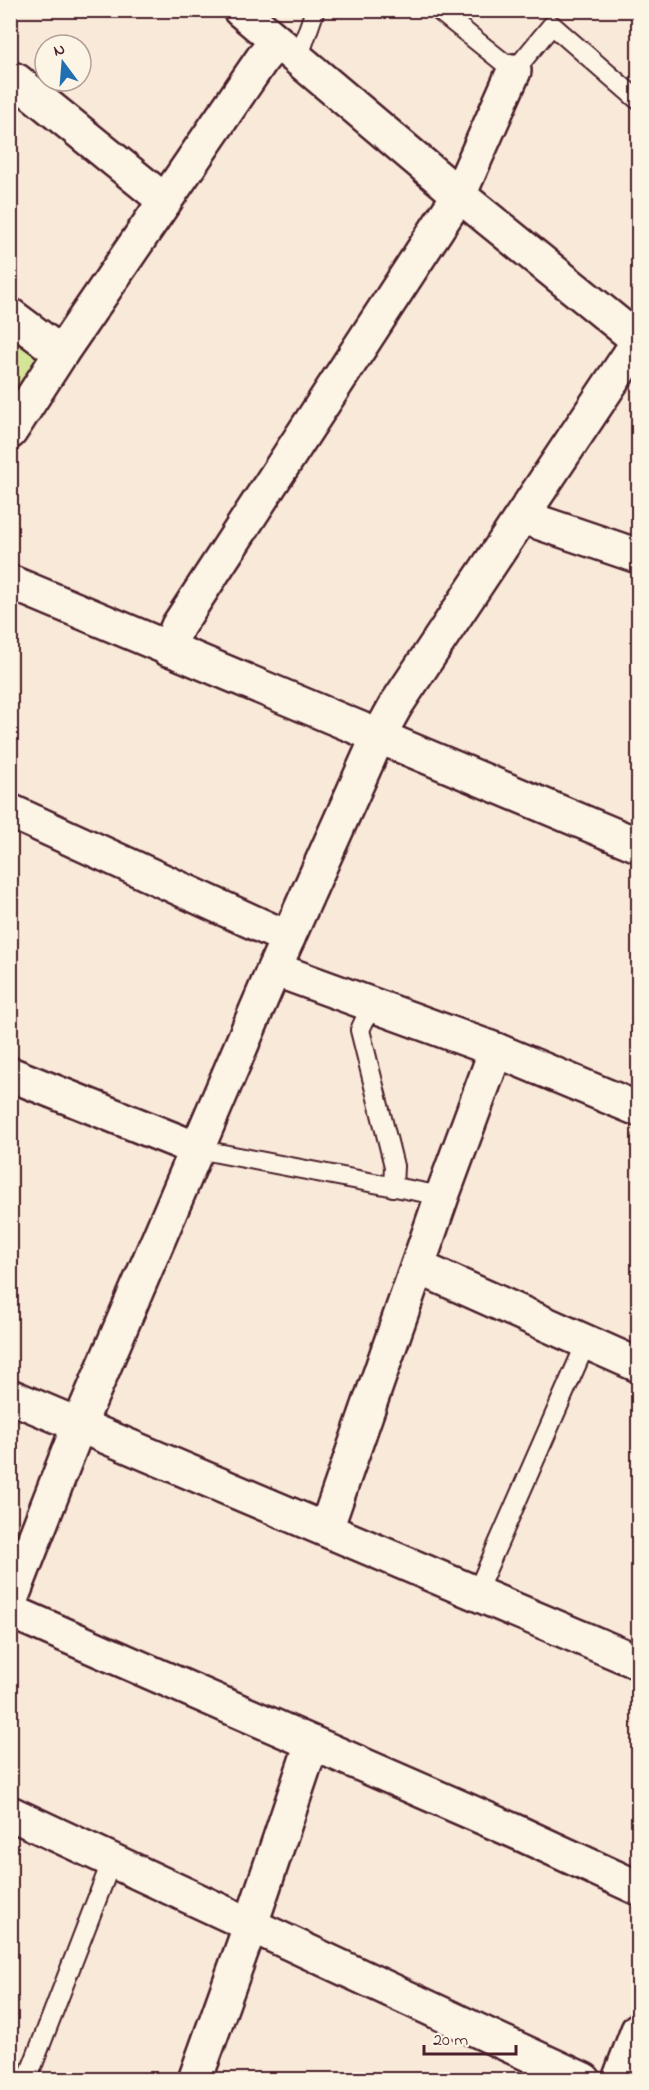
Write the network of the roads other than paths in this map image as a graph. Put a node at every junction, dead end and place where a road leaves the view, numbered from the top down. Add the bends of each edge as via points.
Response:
1 (240, 10) edge
2 (315, 10) edge
3 (438, 10) edge
4 (287, 51) junction
5 (514, 71) junction
6 (10, 78) edge
7 (639, 100) edge
8 (459, 195) junction
9 (165, 201) junction
10 (639, 308) edge
11 (10, 315) edge
12 (639, 326) edge
13 (639, 341) edge
14 (61, 353) junction
15 (10, 432) edge
16 (522, 517) junction
17 (639, 556) edge
18 (10, 582) edge
19 (168, 649) junction
20 (378, 737) junction
21 (10, 811) edge
22 (639, 845) edge
23 (288, 938) junction
24 (274, 969) junction
25 (372, 1004) junction
26 (496, 1050) junction
27 (10, 1074) edge
28 (639, 1109) edge
29 (197, 1149) junction
30 (393, 1187) junction
31 (442, 1196) junction
32 (418, 1268) junction
33 (586, 1343) junction
34 (639, 1365) edge
35 (10, 1396) edge
36 (79, 1425) junction
37 (326, 1529) junction
38 (476, 1594) junction
39 (10, 1602) edge
40 (10, 1611) edge
41 (639, 1662) edge
42 (312, 1743) junction
43 (10, 1813) edge
44 (112, 1860) junction
45 (639, 1888) edge
46 (251, 1924) junction
47 (639, 2030) edge
48 (27, 2079) edge
49 (195, 2079) edge
50 (584, 2079) edge
51 (619, 2079) edge

1 - 4 street
2 - 4 lane
3 - 5 lane
4 - 8 street
4 - 9 street via 262,59
5 - 7 lane via 552,25
5 - 8 street
6 - 9 street
8 - 13 street
8 - 19 street via 178,626
9 - 14 street
10 - 12 street
11 - 14 street
13 - 16 street
14 - 15 street
16 - 17 street
16 - 20 street
18 - 19 street
19 - 20 street
20 - 22 street
20 - 23 street
21 - 23 street
23 - 24 street
24 - 25 street
24 - 29 street
25 - 26 street
25 - 30 lane via 360,1030 394,1166
26 - 28 street
26 - 31 street
27 - 29 street
29 - 30 lane
29 - 36 street
30 - 31 lane
31 - 32 street
32 - 33 street
32 - 37 street
33 - 34 street
33 - 38 lane
35 - 36 street
36 - 37 street
36 - 39 street
37 - 38 street
38 - 41 street
40 - 42 street
42 - 45 street
42 - 46 street
43 - 44 street
44 - 46 street
44 - 48 lane
46 - 49 street
46 - 50 street
47 - 51 street

